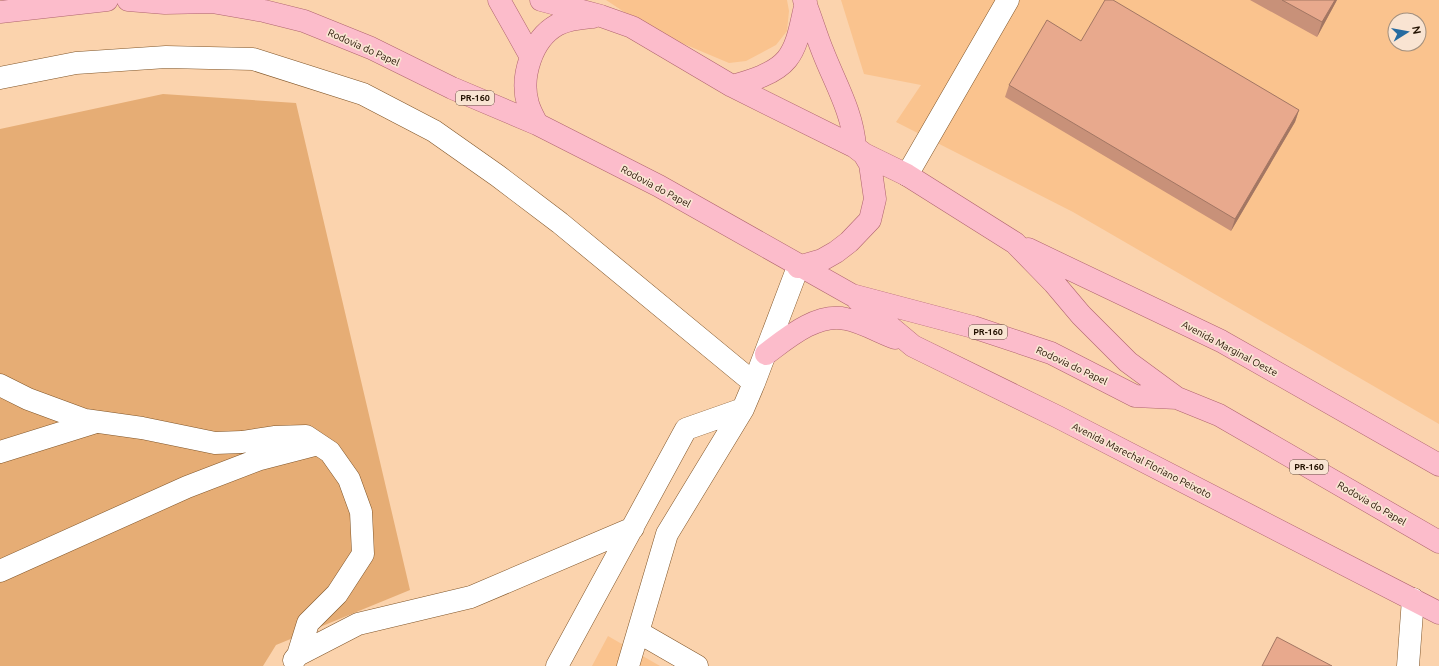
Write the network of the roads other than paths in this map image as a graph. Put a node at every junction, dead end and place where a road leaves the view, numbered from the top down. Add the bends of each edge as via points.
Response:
1 (107, 0) edge
2 (128, 0) edge
3 (499, 0) edge
4 (541, 0) edge
5 (1008, 0) edge
6 (805, 2) edge
7 (594, 8) edge
8 (0, 12) edge
9 (531, 57) junction
10 (0, 78) edge
11 (732, 86) junction
12 (537, 124) junction
13 (860, 151) junction
14 (907, 175) junction
15 (1015, 243) junction
16 (798, 267) junction
17 (852, 296) junction
18 (913, 346) junction
19 (766, 354) junction
20 (754, 384) junction
21 (0, 385) edge
22 (1177, 398) junction
23 (742, 408) junction
24 (98, 422) junction
25 (318, 444) junction
26 (0, 452) edge
27 (1439, 465) edge
28 (633, 528) junction
29 (1439, 542) edge
30 (0, 571) edge
31 (1413, 599) junction
32 (1439, 613) edge
33 (638, 632) junction
34 (294, 660) edge
35 (558, 666) edge
36 (628, 666) edge
37 (697, 666) edge
38 (1408, 666) edge

1 - 8 main road
2 - 12 main road, Rodovia do Papel / PR-160 via 165,3 212,2 304,21 371,48 452,88
3 - 9 main road
4 - 7 main road, Rodovia do Papel / PR-160
5 - 14 street
6 - 11 main road via 796,39 787,59 755,79
6 - 13 main road via 849,113
7 - 9 main road, PR-160 via 558,25 546,34
7 - 11 main road, Rodovia do Papel / PR-160 via 632,27
9 - 12 main road, PR-160 via 526,75 528,103
10 - 20 street via 76,63 166,57 253,59 363,94 434,131 498,176 560,223
11 - 13 main road, Rodovia do Papel / PR-160
12 - 16 main road, Rodovia do Papel / PR-160 via 659,186
13 - 14 main road, Rodovia do Papel / PR-160
13 - 16 main road via 870,164 875,199 870,220 850,242 836,252 822,260
14 - 15 main road, Rodovia do Papel / PR-160
15 - 22 main road, Rodovia do Papel / PR-160 via 1128,362
15 - 27 main road, Avenida Marginal Oeste via 1221,341
16 - 17 main road, Rodovia do Papel / PR-160
16 - 19 street
17 - 18 main road, Avenida Marechal Floriano Peixoto
17 - 22 main road, Rodovia do Papel / PR-160 via 973,327 1051,353 1135,396
18 - 19 main road via 845,318 802,327
18 - 31 main road, Avenida Marechal Floriano Peixoto via 1058,417
19 - 20 street
20 - 23 street
21 - 24 street via 42,404 85,420
22 - 29 main road, Rodovia do Papel / PR-160 via 1219,415
23 - 28 street via 686,429
23 - 33 street via 667,534
24 - 25 street via 215,443 306,436
24 - 26 street
25 - 30 street via 260,459 187,487
25 - 34 street via 330,452 349,479 361,512 363,554 336,594 308,623
28 - 34 street via 471,597 358,624
28 - 35 street
31 - 32 main road, Avenida Marechal Floriano Peixoto
31 - 38 street
33 - 36 street
33 - 37 street

